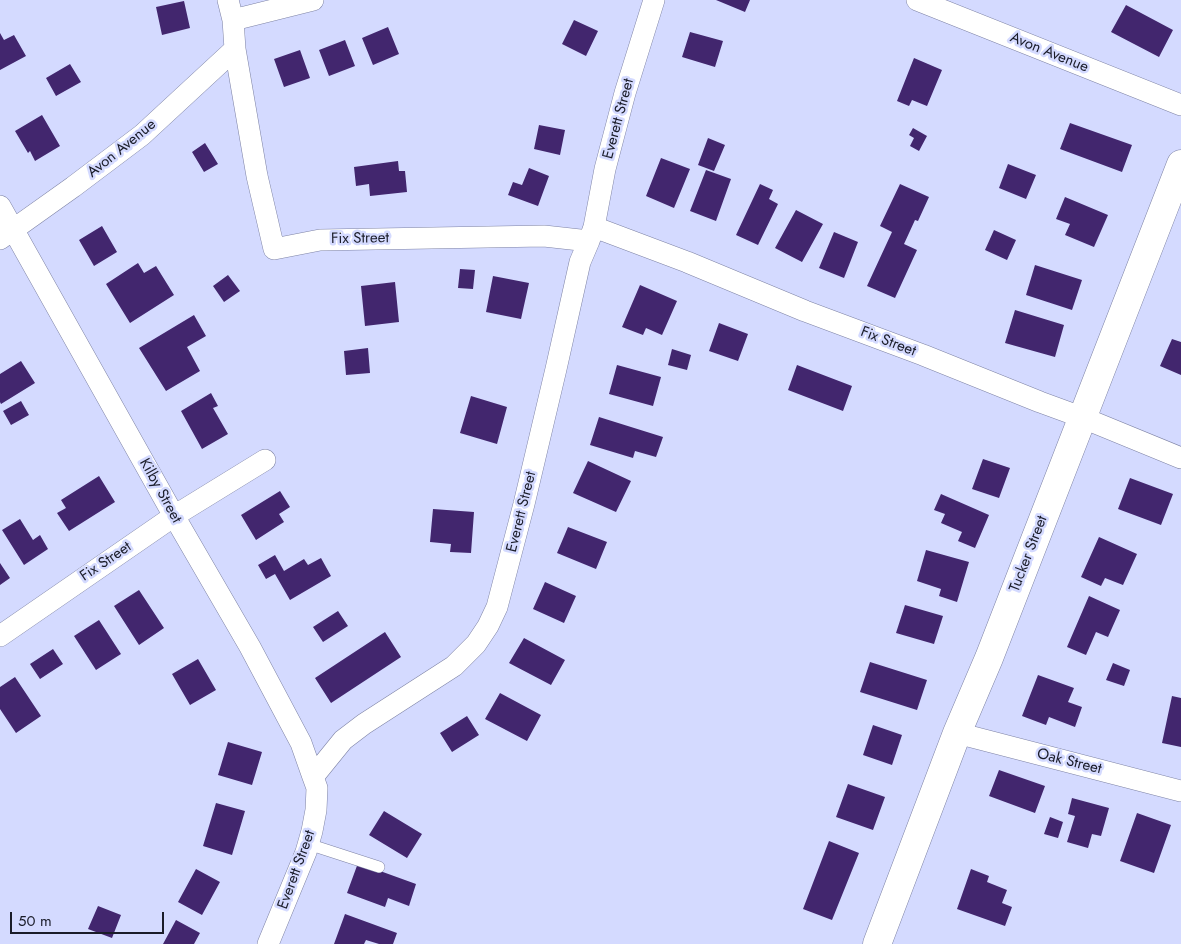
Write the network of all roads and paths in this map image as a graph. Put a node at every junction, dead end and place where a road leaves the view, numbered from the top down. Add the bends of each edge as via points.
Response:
1 (313, 0) edge
2 (654, 0) edge
3 (917, 0) edge
4 (231, 10) edge
5 (235, 49) junction
6 (1181, 105) edge
7 (1181, 164) edge
8 (0, 206) edge
9 (6, 234) edge
10 (592, 234) junction
11 (1082, 417) junction
12 (1181, 458) edge
13 (265, 460) dead end
14 (174, 516) junction
15 (0, 636) edge
16 (957, 733) junction
17 (314, 777) junction
18 (1181, 791) edge
19 (308, 844) junction
20 (380, 867) dead end
21 (268, 944) edge
22 (877, 944) edge

1 - 4 street
2 - 10 street, Everett Street via 622,102
3 - 6 street, Avon Avenue
4 - 5 street
5 - 9 street, Avon Avenue via 142,135
5 - 10 street, Fix Street via 257,176 274,250 320,240
7 - 11 street, Tucker Street
8 - 9 street, Kilby Street
9 - 14 street, Kilby Street
10 - 11 street, Fix Street via 687,262 805,311
10 - 17 street, Everett Street via 580,262 524,504 497,608 488,626 476,644 454,666 343,740
11 - 12 street, Fix Street
11 - 16 street, Tucker Street
13 - 14 street, Fix Street
14 - 15 street, Fix Street
14 - 17 street, Kilby Street via 250,647 302,744
16 - 18 street, Oak Street
16 - 22 street, Tucker Street
17 - 19 street, Everett Street via 316,810
19 - 20 lane
19 - 21 street, Everett Street

